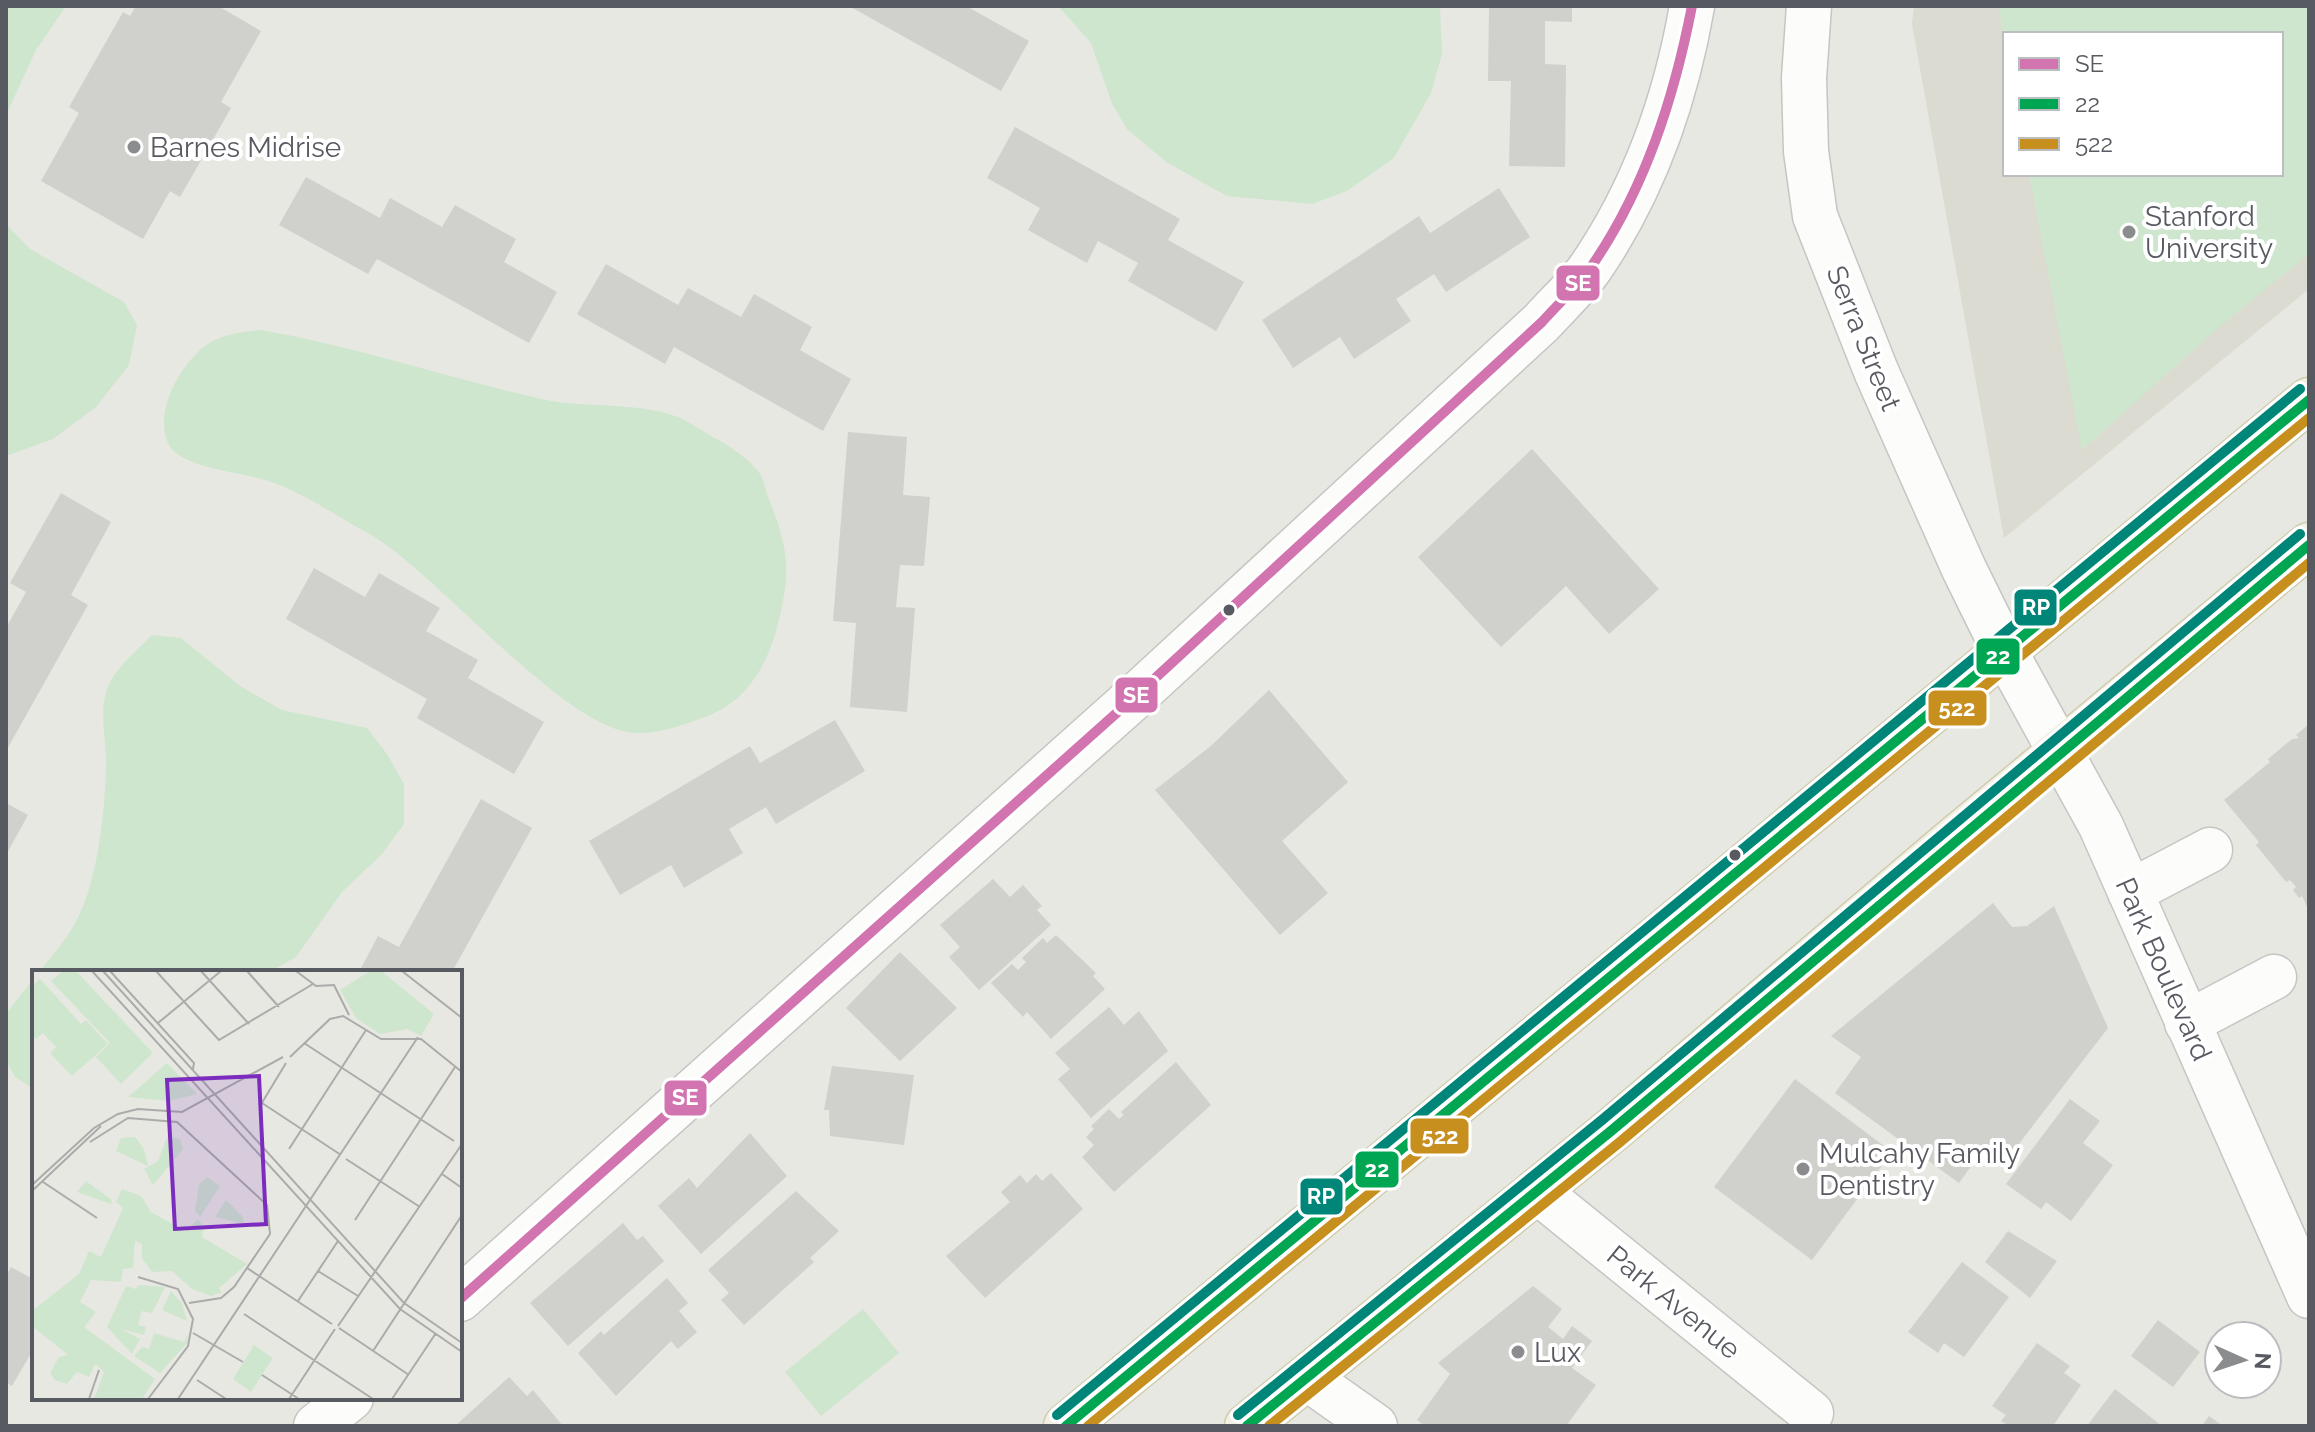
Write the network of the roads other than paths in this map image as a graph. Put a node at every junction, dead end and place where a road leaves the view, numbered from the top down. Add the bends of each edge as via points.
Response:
1 (1692, 6) edge
2 (1809, 6) edge
3 (2309, 400) edge
4 (2309, 545) edge
5 (2004, 650) junction
6 (2060, 751) junction
7 (2210, 850) dead end
8 (2130, 892) junction
9 (2274, 977) dead end
10 (2187, 1023) junction
11 (1537, 1191) junction
12 (2309, 1296) edge
13 (462, 1297) edge
14 (1307, 1378) junction
15 (348, 1400) edge
16 (1811, 1413) dead end
17 (316, 1426) edge
18 (1066, 1426) edge
19 (1247, 1426) edge
20 (1375, 1426) edge

1 - 13 street via 1662,129 1627,206 1590,269 1542,322 1150,682
2 - 5 street, Serra Street via 1806,151 1815,216 1876,371
3 - 5 main road
4 - 6 main road
5 - 6 street, Park Boulevard
5 - 18 main road
6 - 8 street, Park Boulevard
6 - 11 main road
7 - 8 street
8 - 10 street, Park Boulevard
9 - 10 street
10 - 12 street, Park Boulevard
11 - 14 main road
11 - 16 street, Park Avenue
14 - 19 main road
14 - 20 street
15 - 17 street

